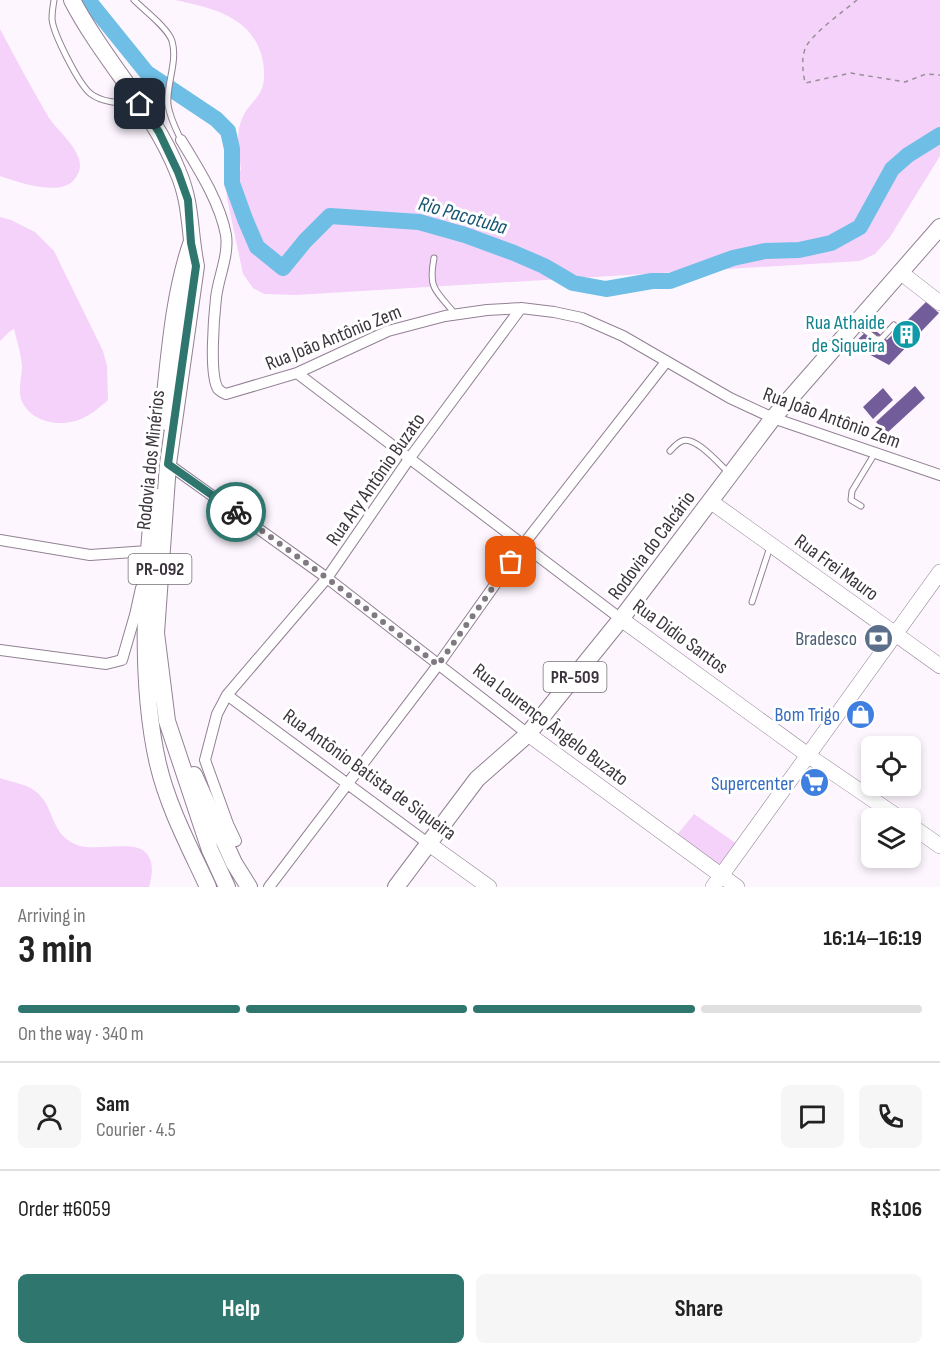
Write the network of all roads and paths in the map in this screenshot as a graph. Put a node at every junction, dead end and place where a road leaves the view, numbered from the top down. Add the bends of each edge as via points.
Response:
1 (72, 0) edge
2 (134, 0) edge
3 (857, 0) edge
4 (52, 1) edge
5 (940, 75) edge
6 (140, 104) junction
7 (181, 140) joint
8 (940, 227) edge
9 (191, 243) junction
10 (434, 258) dead end
11 (900, 273) junction
12 (940, 303) edge
13 (521, 308) junction
14 (455, 314) junction
15 (856, 322) junction
16 (894, 325) dead end
17 (666, 362) junction
18 (297, 373) junction
19 (773, 418) junction
20 (670, 451) dead end
21 (875, 453) junction
22 (409, 459) junction
23 (168, 464) junction
24 (731, 474) junction
25 (940, 474) edge
26 (710, 501) junction
27 (861, 506) dead end
28 (0, 540) edge
29 (523, 545) junction
30 (771, 545) junction
31 (148, 551) junction
32 (940, 572) edge
33 (147, 574) junction
34 (327, 578) junction
35 (940, 584) edge
36 (752, 602) dead end
37 (621, 619) junction
38 (898, 636) junction
39 (0, 650) edge
40 (438, 665) junction
41 (940, 666) edge
42 (227, 695) junction
43 (528, 734) junction
44 (174, 741) junction
45 (812, 758) junction
46 (348, 785) junction
47 (885, 808) edge
48 (921, 833) edge
49 (236, 841) dead end
50 (429, 844) junction
51 (189, 846) junction
52 (940, 846) edge
53 (725, 884) edge
54 (199, 887) edge
55 (208, 887) edge
56 (227, 887) edge
57 (249, 887) edge
58 (269, 887) edge
59 (396, 887) edge
60 (489, 887) edge

1 - 6 main road, Rodovia dos Minérios / PR-092
2 - 7 lane via 172,39 174,58 168,104
3 - 5 path via 805,46 805,83 851,73 905,82 926,74
4 - 6 lane via 52,21 61,45 91,94 115,102
6 - 9 main road, Rodovia dos Minérios / PR-092 via 159,132 182,181 188,200
7 - 18 street, Rua João Antônio Zem via 205,180 226,238 213,341 218,389 226,394 236,392
8 - 11 main road, Rodovia do Calcário / PR-509
9 - 23 main road, Rodovia dos Minérios / PR-092 via 196,266
9 - 31 main road, Rodovia dos Minérios / PR-092 via 172,342
10 - 14 lane via 431,285
11 - 12 street
11 - 15 main road, Rodovia do Calcário / PR-509
13 - 14 street, Rua João Antônio Zem
13 - 17 street, Rua João Antônio Zem via 582,318 623,336
13 - 22 street, Rua Ary Antônio Buzato
14 - 18 street, Rua João Antônio Zem via 388,331
15 - 16 lane via 876,339 881,339
15 - 19 main road, Rodovia do Calcário / PR-509
17 - 19 street, Rua João Antônio Zem
17 - 29 street
18 - 22 street, Rua Didio Santos
19 - 21 street, Rua João Antônio Zem
19 - 24 main road, Rodovia do Calcário / PR-509
20 - 24 lane via 682,441 697,443
21 - 25 street, Rua João Antônio Zem
21 - 27 lane via 852,491 851,500
22 - 29 street, Rua Didio Santos
22 - 34 street, Rua Ary Antônio Buzato
23 - 34 street, Rua Lourenço Ângelo Buzato
23 - 44 main road, Rodovia dos Minérios / PR-092 via 156,633 167,721
24 - 26 main road, Rodovia do Calcário / PR-509
26 - 30 street, Rua Frei Mauro
26 - 37 main road, Rodovia do Calcário / PR-509
28 - 31 street via 90,555
29 - 37 street, Rua Didio Santos
29 - 40 street
30 - 36 lane
30 - 38 street, Rua Frei Mauro
31 - 33 main road, Rodovia dos Minérios / PR-092
32 - 38 street
33 - 39 street via 122,660 106,664
33 - 51 main road, Rodovia dos Minérios / PR-092 via 147,690 158,764
34 - 40 street, Rua Lourenço Ângelo Buzato
34 - 42 street, Rua Ary Antônio Buzato
35 - 38 street
37 - 43 main road, Rodovia do Calcário / PR-509
37 - 45 street, Rua Didio Santos
38 - 41 street, Rua Frei Mauro
38 - 45 street
40 - 43 street, Rua Lourenço Ângelo Buzato
40 - 46 street
42 - 46 street, Rua Antônio Batista de Siqueira
42 - 49 street, Rua Ary Antônio Buzato via 217,714 205,760
43 - 50 main road, Rodovia do Calcário / PR-509 via 477,779
43 - 53 street, Rua Lourenço Ângelo Buzato
44 - 56 main road, Rodovia dos Minérios / PR-092 via 210,850
44 - 57 main road via 192,769 234,863
45 - 47 street, Rua Didio Santos
45 - 53 street
46 - 50 street, Rua Antônio Batista de Siqueira
46 - 58 street
48 - 52 street
50 - 59 main road, Rodovia do Calcário / PR-509
50 - 60 street, Rua Antônio Batista de Siqueira
51 - 54 main road
51 - 55 main road, Rodovia dos Minérios / PR-092

